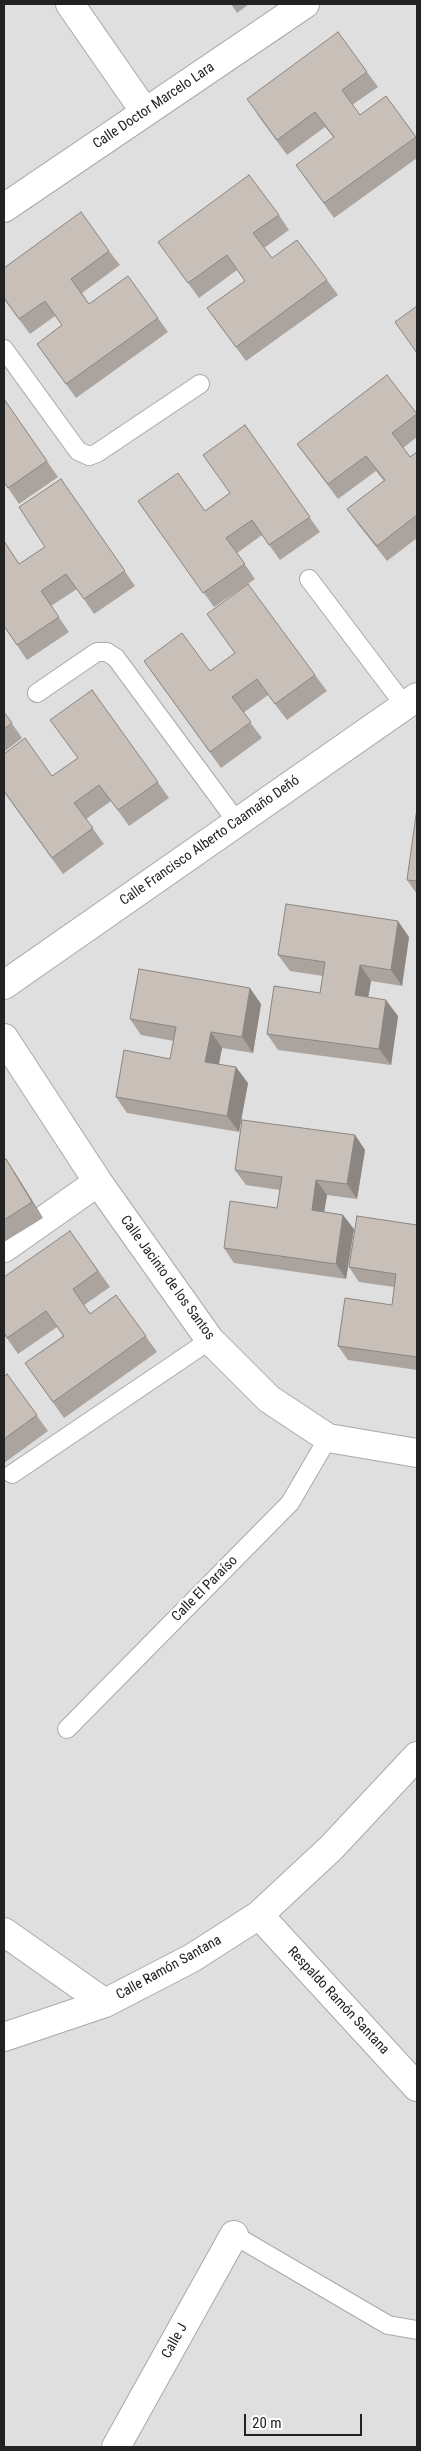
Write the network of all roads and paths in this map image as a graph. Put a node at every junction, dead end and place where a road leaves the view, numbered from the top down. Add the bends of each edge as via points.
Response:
1 (70, 4) edge
2 (305, 4) edge
3 (145, 112) junction
4 (4, 208) edge
5 (4, 349) edge
6 (200, 384) dead end
7 (309, 579) dead end
8 (37, 693) dead end
9 (411, 702) edge
10 (237, 822) junction
11 (4, 985) edge
12 (4, 1038) edge
13 (98, 1182) junction
14 (4, 1248) edge
15 (210, 1340) junction
16 (328, 1438) junction
17 (417, 1453) edge
18 (12, 1474) dead end
19 (67, 1729) dead end
20 (417, 1756) edge
21 (259, 1915) junction
22 (4, 1932) edge
23 (105, 2003) junction
24 (4, 2037) edge
25 (417, 2087) edge
26 (234, 2235) joint
27 (417, 2330) edge
28 (116, 2447) edge

1 - 3 street
2 - 3 street, Calle Doctor Marcelo Lara
3 - 4 street, Calle Doctor Marcelo Lara
5 - 6 lane via 78,451 89,456
7 - 9 lane
8 - 10 lane via 97,652 107,652 116,658
9 - 10 street, Calle Francisco Alberto Caamaño Deñó
10 - 11 street, Calle Francisco Alberto Caamaño Deñó
12 - 13 street, Calle Jacinto de los Santos
13 - 14 street
13 - 15 street, Calle Jacinto de los Santos
15 - 16 street, Calle Jacinto de los Santos via 269,1399
15 - 18 lane
16 - 17 street, Calle Jacinto de los Santos
16 - 19 lane, Calle El Paraíso via 290,1503
20 - 21 street, Calle Ramón Santana via 331,1848
21 - 23 street, Calle Ramón Santana via 192,1958
21 - 25 street, Respaldo Ramón Santana
22 - 23 street
23 - 24 street, Calle Ramón Santana
26 - 27 lane via 388,2325
26 - 28 street, Calle J

